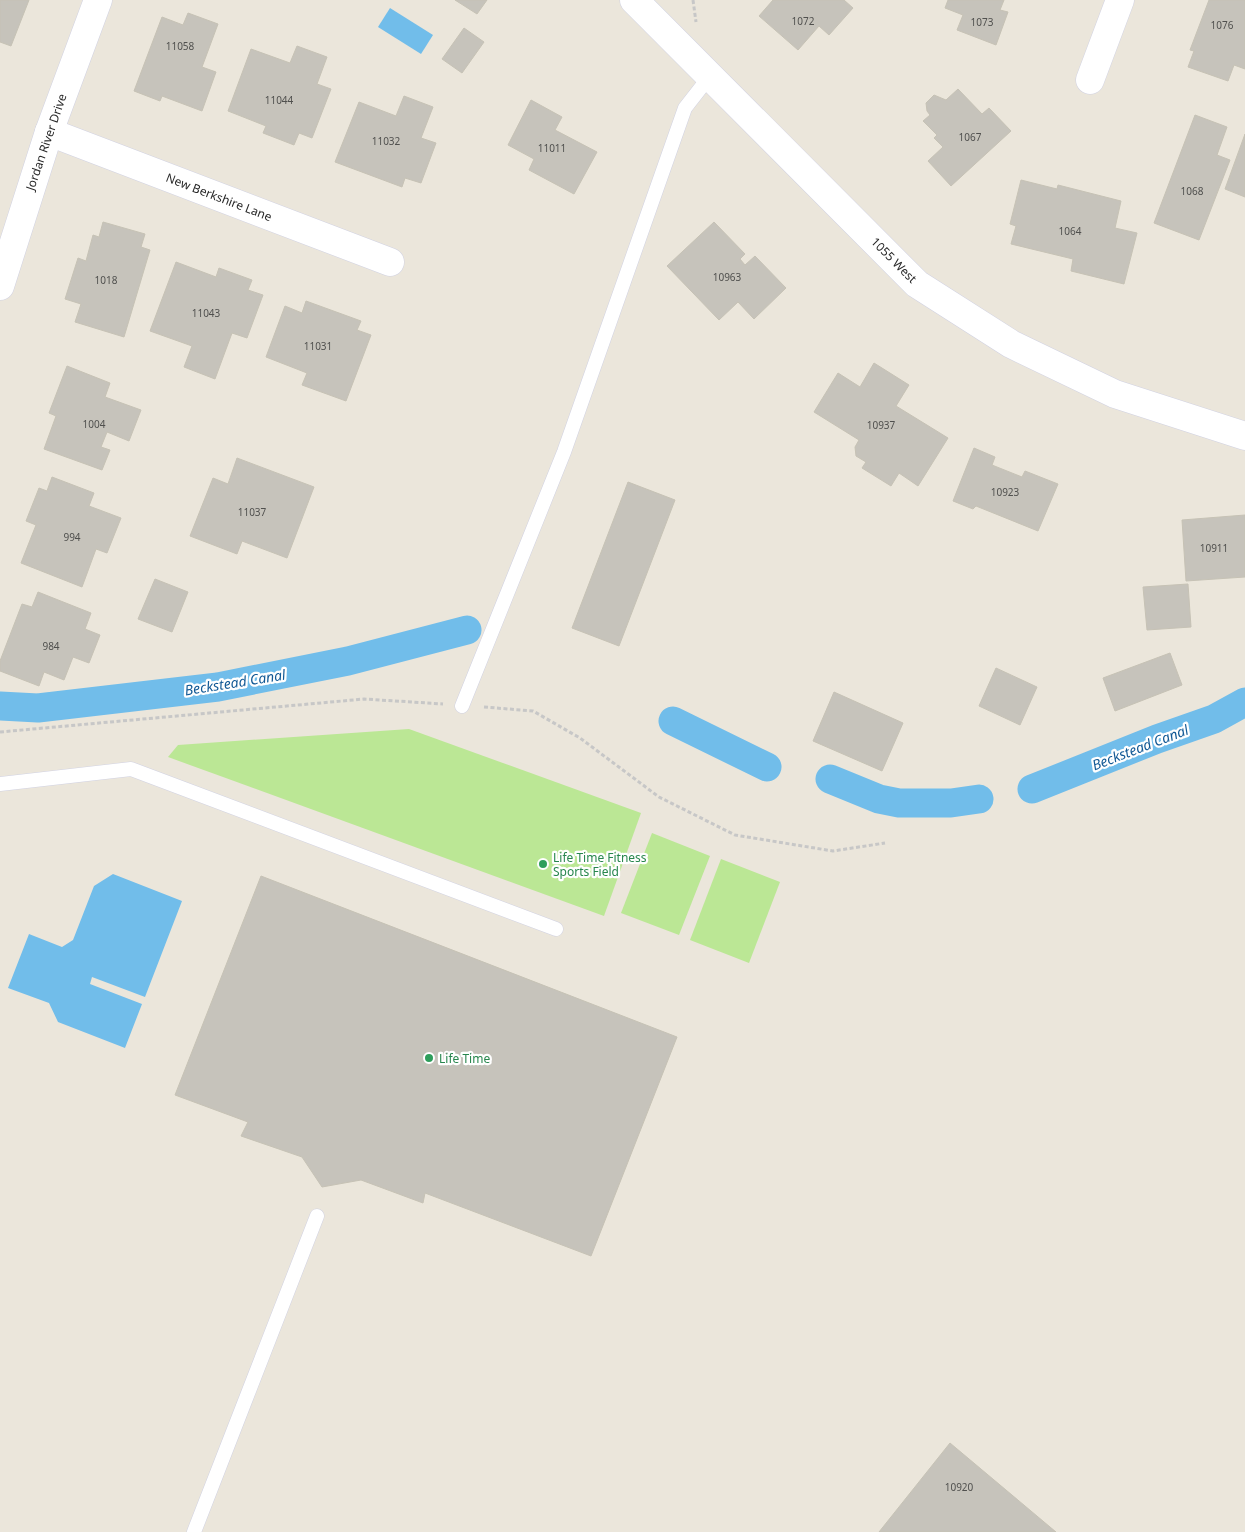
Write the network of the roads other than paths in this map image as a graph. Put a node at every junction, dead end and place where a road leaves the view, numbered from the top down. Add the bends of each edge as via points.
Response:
1 (98, 0) edge
2 (634, 0) edge
3 (1120, 0) edge
4 (710, 76) junction
5 (1090, 80) dead end
6 (49, 132) junction
7 (390, 262) dead end
8 (0, 286) edge
9 (1245, 436) edge
10 (462, 706) road end
11 (0, 784) edge
12 (556, 929) dead end
13 (316, 1216) dead end
14 (194, 1532) edge

1 - 6 street, Jordan River Drive
2 - 4 street, 1055 West
3 - 5 street
4 - 9 street, 1055 West via 917,284 1011,344 1115,394
4 - 10 lane via 685,108 564,452
6 - 7 street, New Berkshire Lane
6 - 8 street, Jordan River Drive
11 - 12 lane via 131,769
13 - 14 lane

